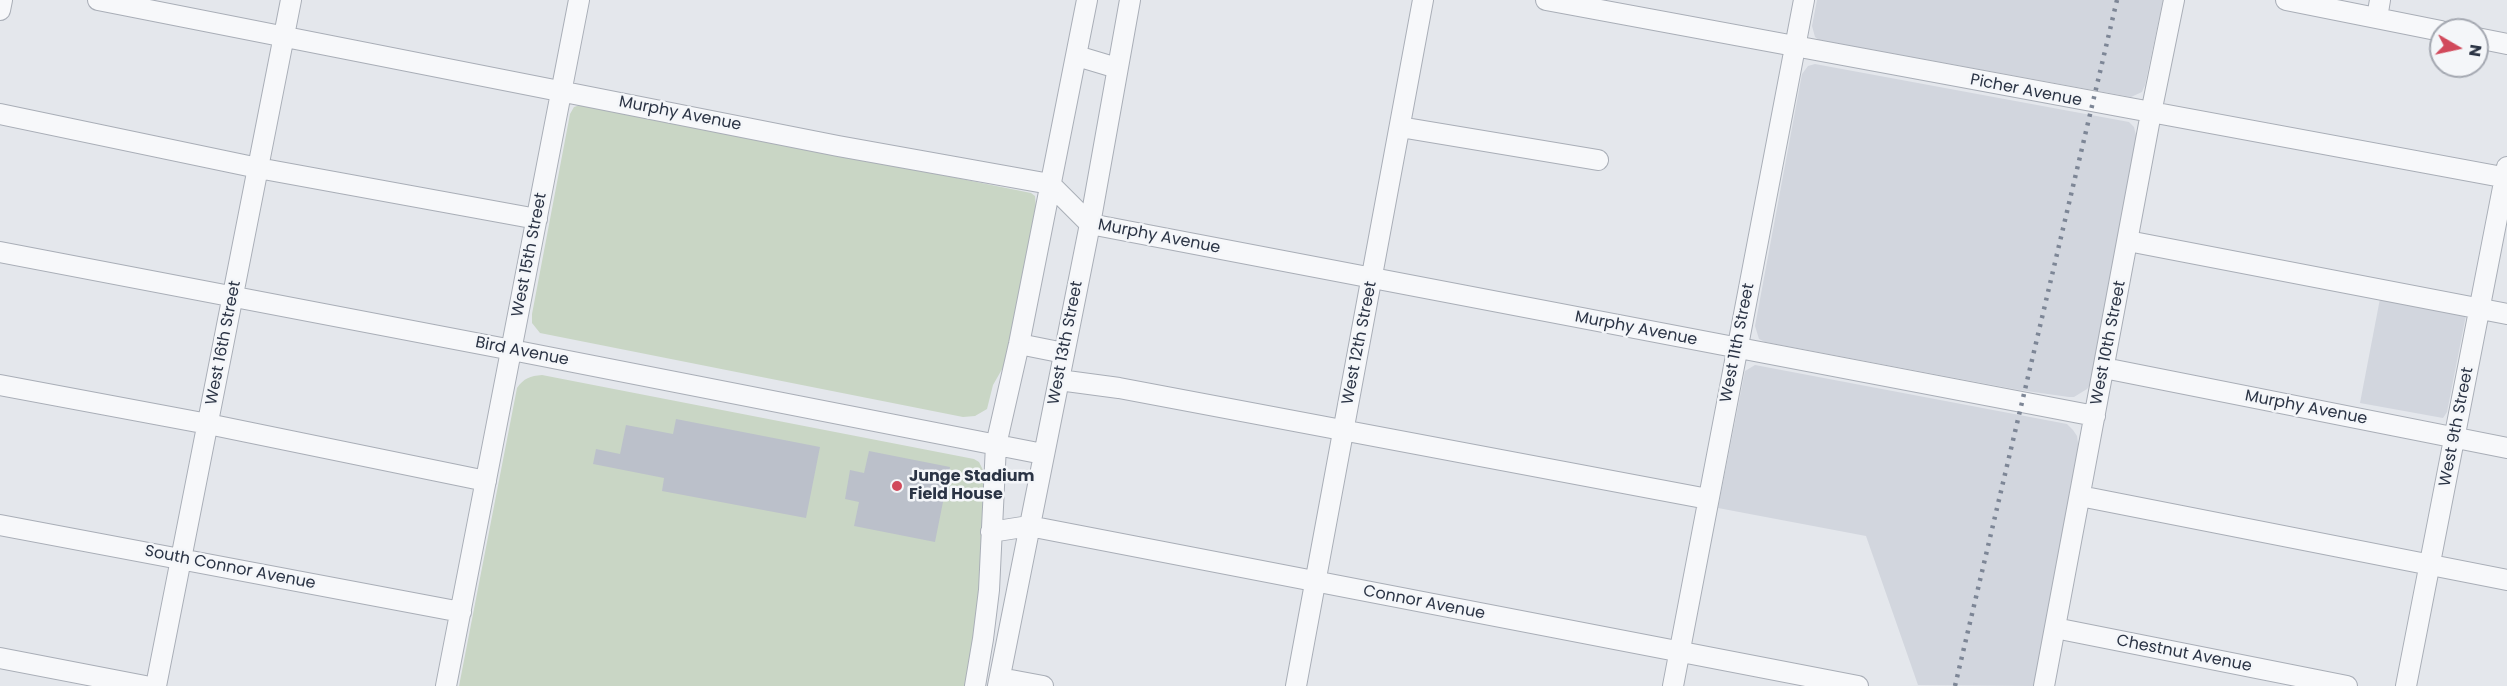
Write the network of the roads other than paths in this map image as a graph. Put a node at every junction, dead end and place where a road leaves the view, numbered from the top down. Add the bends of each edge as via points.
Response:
1 (2, 0) edge
2 (98, 0) edge
3 (291, 0) edge
4 (579, 0) edge
5 (1087, 0) edge
6 (1130, 0) edge
7 (1423, 0) edge
8 (1546, 0) edge
9 (1804, 0) edge
10 (2174, 0) edge
11 (2286, 0) edge
12 (2379, 9) edge
13 (0, 10) edge
14 (2429, 27) edge
15 (284, 36) junction
16 (2489, 40) edge
17 (2507, 44) edge
18 (1795, 47) junction
19 (1077, 56) junction
20 (1117, 68) junction
21 (562, 90) junction
22 (2151, 113) junction
23 (0, 114) edge
24 (1400, 127) junction
25 (1598, 160) dead end
26 (258, 168) junction
27 (2506, 174) edge
28 (1050, 184) junction
29 (537, 219) junction
30 (1090, 224) junction
31 (2128, 241) junction
32 (0, 252) edge
33 (1372, 278) junction
34 (233, 297) junction
35 (2480, 309) junction
36 (2507, 314) edge
37 (1019, 344) junction
38 (1736, 349) junction
39 (512, 350) junction
40 (1064, 353) junction
41 (2104, 368) junction
42 (1059, 380) junction
43 (0, 386) edge
44 (2095, 416) junction
45 (208, 424) junction
46 (1343, 430) junction
47 (2454, 438) junction
48 (996, 445) junction
49 (2507, 448) edge
50 (1043, 454) junction
51 (486, 481) junction
52 (2080, 496) junction
53 (1708, 499) junction
54 (0, 525) edge
55 (1029, 526) junction
56 (991, 532) junction
57 (181, 559) junction
58 (2430, 565) junction
59 (2507, 580) edge
60 (1316, 581) junction
61 (461, 612) junction
62 (2055, 628) junction
63 (1679, 652) junction
64 (0, 658) edge
65 (999, 682) edge
66 (145, 686) edge
67 (156, 686) edge
68 (446, 686) edge
69 (975, 686) edge
70 (1043, 686) edge
71 (1296, 686) edge
72 (1673, 686) edge
73 (1858, 686) edge
74 (2044, 686) edge
75 (2347, 686) edge
76 (2406, 686) edge

1 - 13 street
2 - 15 street, Murphy Avenue
3 - 15 street, West 16th Street
4 - 21 street, West 15th Street
5 - 19 street
6 - 20 street, West 13th Street
7 - 24 street, West 12th Street
8 - 18 street, Picher Avenue
9 - 18 street, West 11th Street
10 - 22 street, West 10th Street
11 - 12 street
12 - 14 street
15 - 21 street, Murphy Avenue
15 - 26 street, West 16th Street
16 - 17 street
18 - 22 street, Picher Avenue
18 - 38 street, West 11th Street
19 - 20 street
19 - 28 street
20 - 30 street, West 13th Street
21 - 28 street, Murphy Avenue
21 - 29 street, West 15th Street
22 - 27 street, Picher Avenue
22 - 31 street, West 10th Street
23 - 26 street
24 - 25 street
24 - 33 street, West 12th Street
26 - 29 street
26 - 34 street, West 16th Street
27 - 35 street, West 9th Street
28 - 30 street, Murphy Avenue
28 - 37 street
29 - 39 street, West 15th Street
30 - 33 street, Murphy Avenue
30 - 40 street, West 13th Street
31 - 35 street
31 - 41 street, West 10th Street
32 - 34 street, Bird Avenue
33 - 38 street, Murphy Avenue
33 - 46 street, West 12th Street
34 - 39 street, Bird Avenue
34 - 45 street, West 16th Street
35 - 36 street
35 - 47 street, West 9th Street
37 - 40 street
37 - 48 street
38 - 44 street, Murphy Avenue
38 - 53 street, West 11th Street
39 - 48 street, Bird Avenue
39 - 51 street, West 15th Street
40 - 42 street, West 13th Street
41 - 44 street, West 10th Street
41 - 47 street, Murphy Avenue
42 - 46 street
42 - 50 street, West 13th Street
43 - 45 street
44 - 52 street, West 10th Street
45 - 51 street
45 - 57 street, West 16th Street
46 - 53 street
46 - 60 street, West 12th Street
47 - 49 street, Murphy Avenue
47 - 58 street, West 9th Street
48 - 50 street, Bird Avenue
48 - 56 street
50 - 55 street, West 13th Street
51 - 61 street, West 15th Street
52 - 58 street
52 - 62 street, West 10th Street
53 - 63 street, West 11th Street
54 - 57 street, South Connor Avenue
55 - 56 street, Connor Avenue
55 - 60 street, Connor Avenue
55 - 65 street, West 13th Street
56 - 69 street via 988,600
57 - 61 street, South Connor Avenue
57 - 67 street, West 16th Street
58 - 59 street
58 - 76 street, West 9th Street
60 - 63 street, Connor Avenue
60 - 71 street, West 12th Street
61 - 68 street, West 15th Street
62 - 74 street, West 10th Street
62 - 75 street, Chestnut Avenue
63 - 72 street, West 11th Street
63 - 73 street, Connor Avenue
64 - 66 street
65 - 70 street

